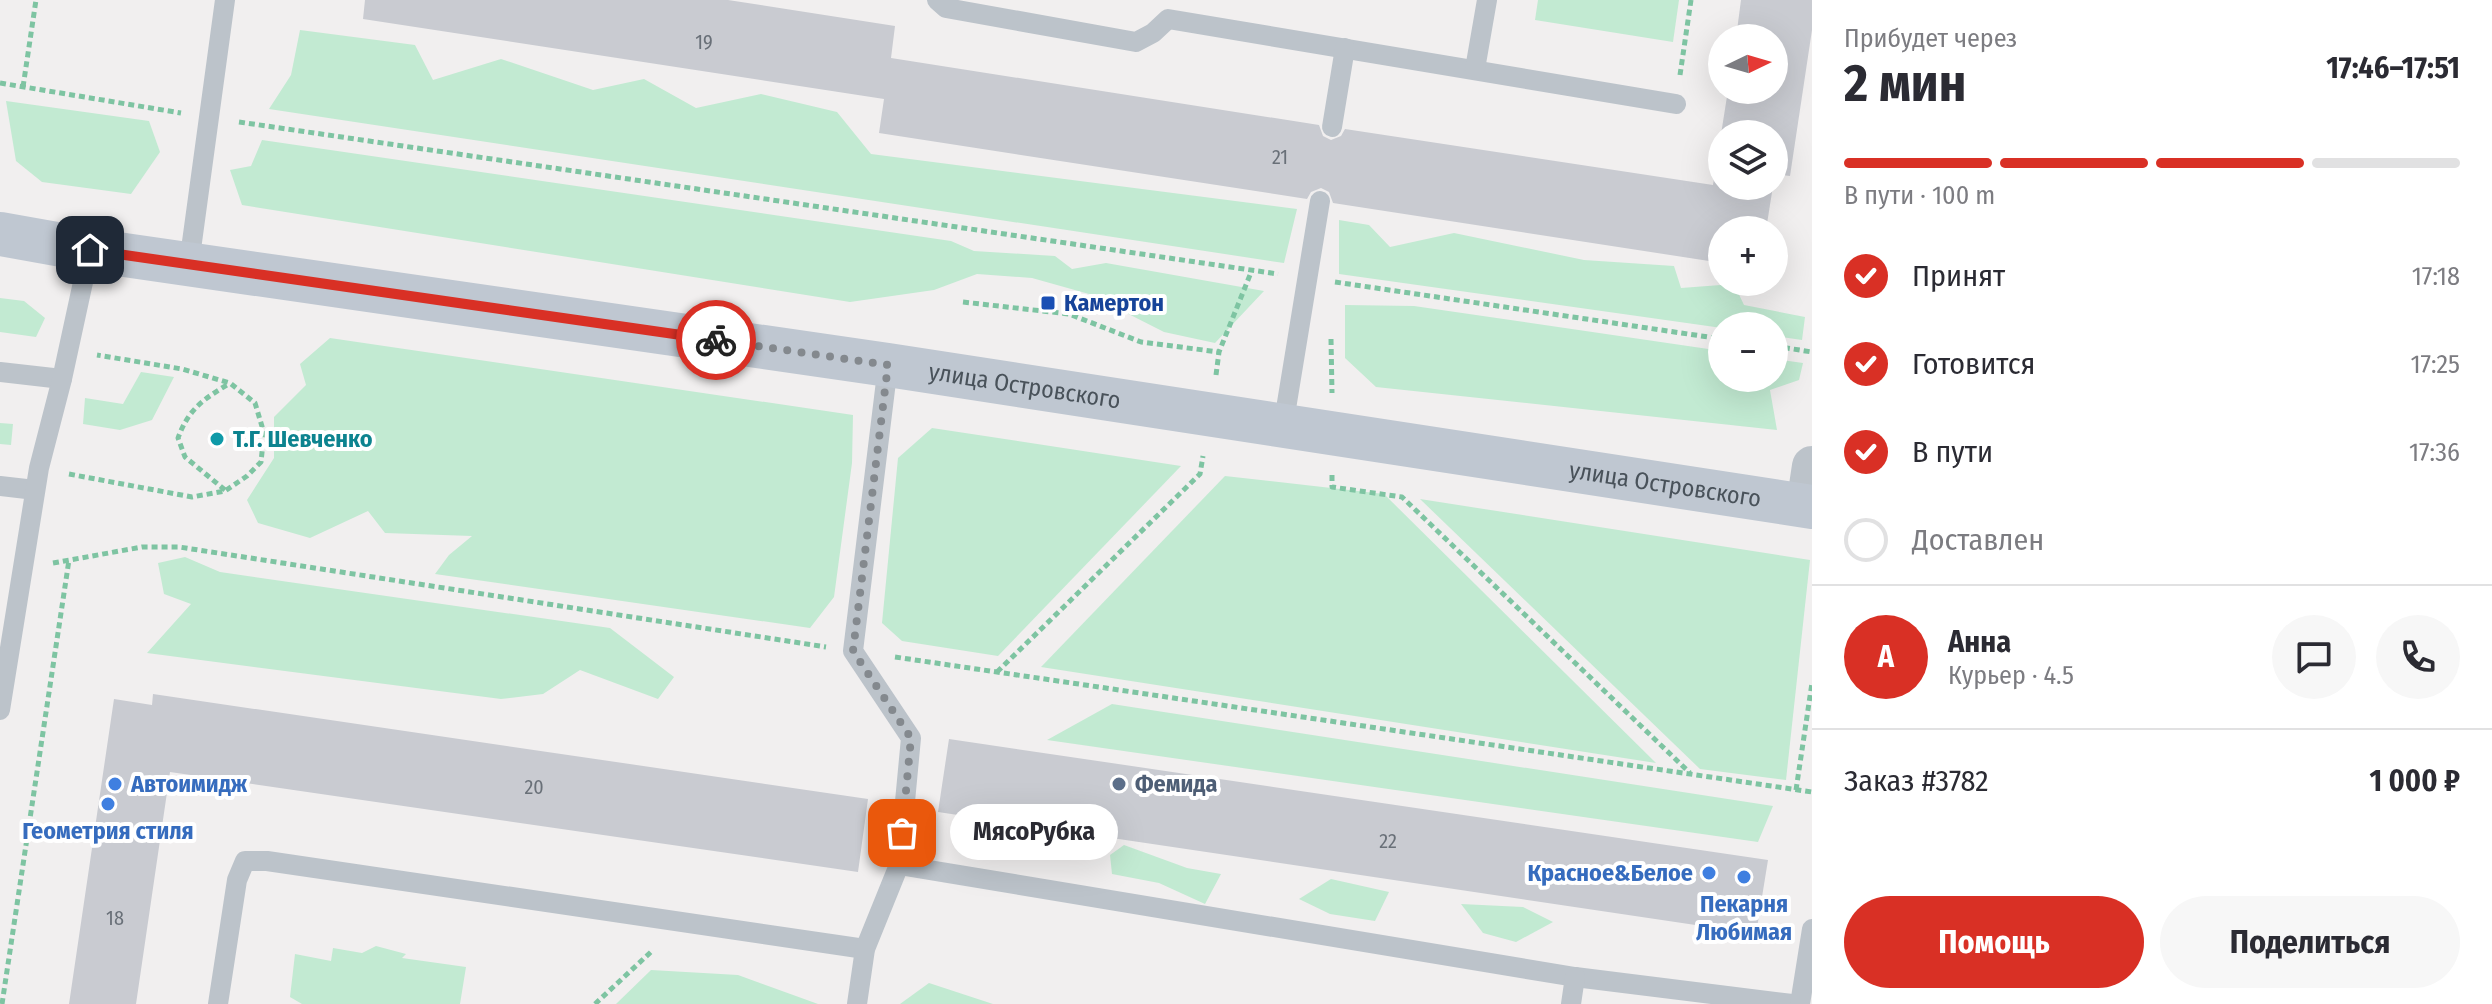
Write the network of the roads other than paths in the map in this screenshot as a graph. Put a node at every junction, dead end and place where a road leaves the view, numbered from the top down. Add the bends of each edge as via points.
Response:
1 (225, 0) edge
2 (937, 0) edge
3 (1487, 0) edge
4 (1169, 9) edge
5 (1345, 48) junction
6 (1475, 69) junction
7 (1676, 104) road end
8 (1332, 127) dead end
9 (1320, 201) dead end
10 (0, 234) edge
11 (90, 250) junction
12 (189, 264) junction
13 (888, 365) junction
14 (0, 372) edge
15 (62, 379) junction
16 (1283, 427) junction
17 (0, 486) edge
18 (35, 490) junction
19 (1810, 493) edge
20 (0, 710) edge
21 (899, 865) junction
22 (1812, 929) edge
23 (865, 949) junction
24 (1575, 977) junction
25 (218, 1004) edge
26 (857, 1004) edge
27 (1571, 1004) edge
28 (1792, 1004) edge
29 (1800, 1004) edge

1 - 12 lane
2 - 4 lane via 946,8 1136,42 1153,33
3 - 6 lane
4 - 5 lane
5 - 6 lane
5 - 8 lane
6 - 7 lane
9 - 16 lane
10 - 11 main road, улица Островского
11 - 12 main road, улица Островского
11 - 15 lane
12 - 13 main road, улица Островского
13 - 16 main road, улица Островского
13 - 21 lane via 853,651 911,738
14 - 15 lane
15 - 18 lane
16 - 19 main road, улица Островского
17 - 18 lane
18 - 20 lane
21 - 23 lane
21 - 24 lane
22 - 29 lane
23 - 25 lane via 245,861 237,880
23 - 26 lane
24 - 27 lane
24 - 28 lane

